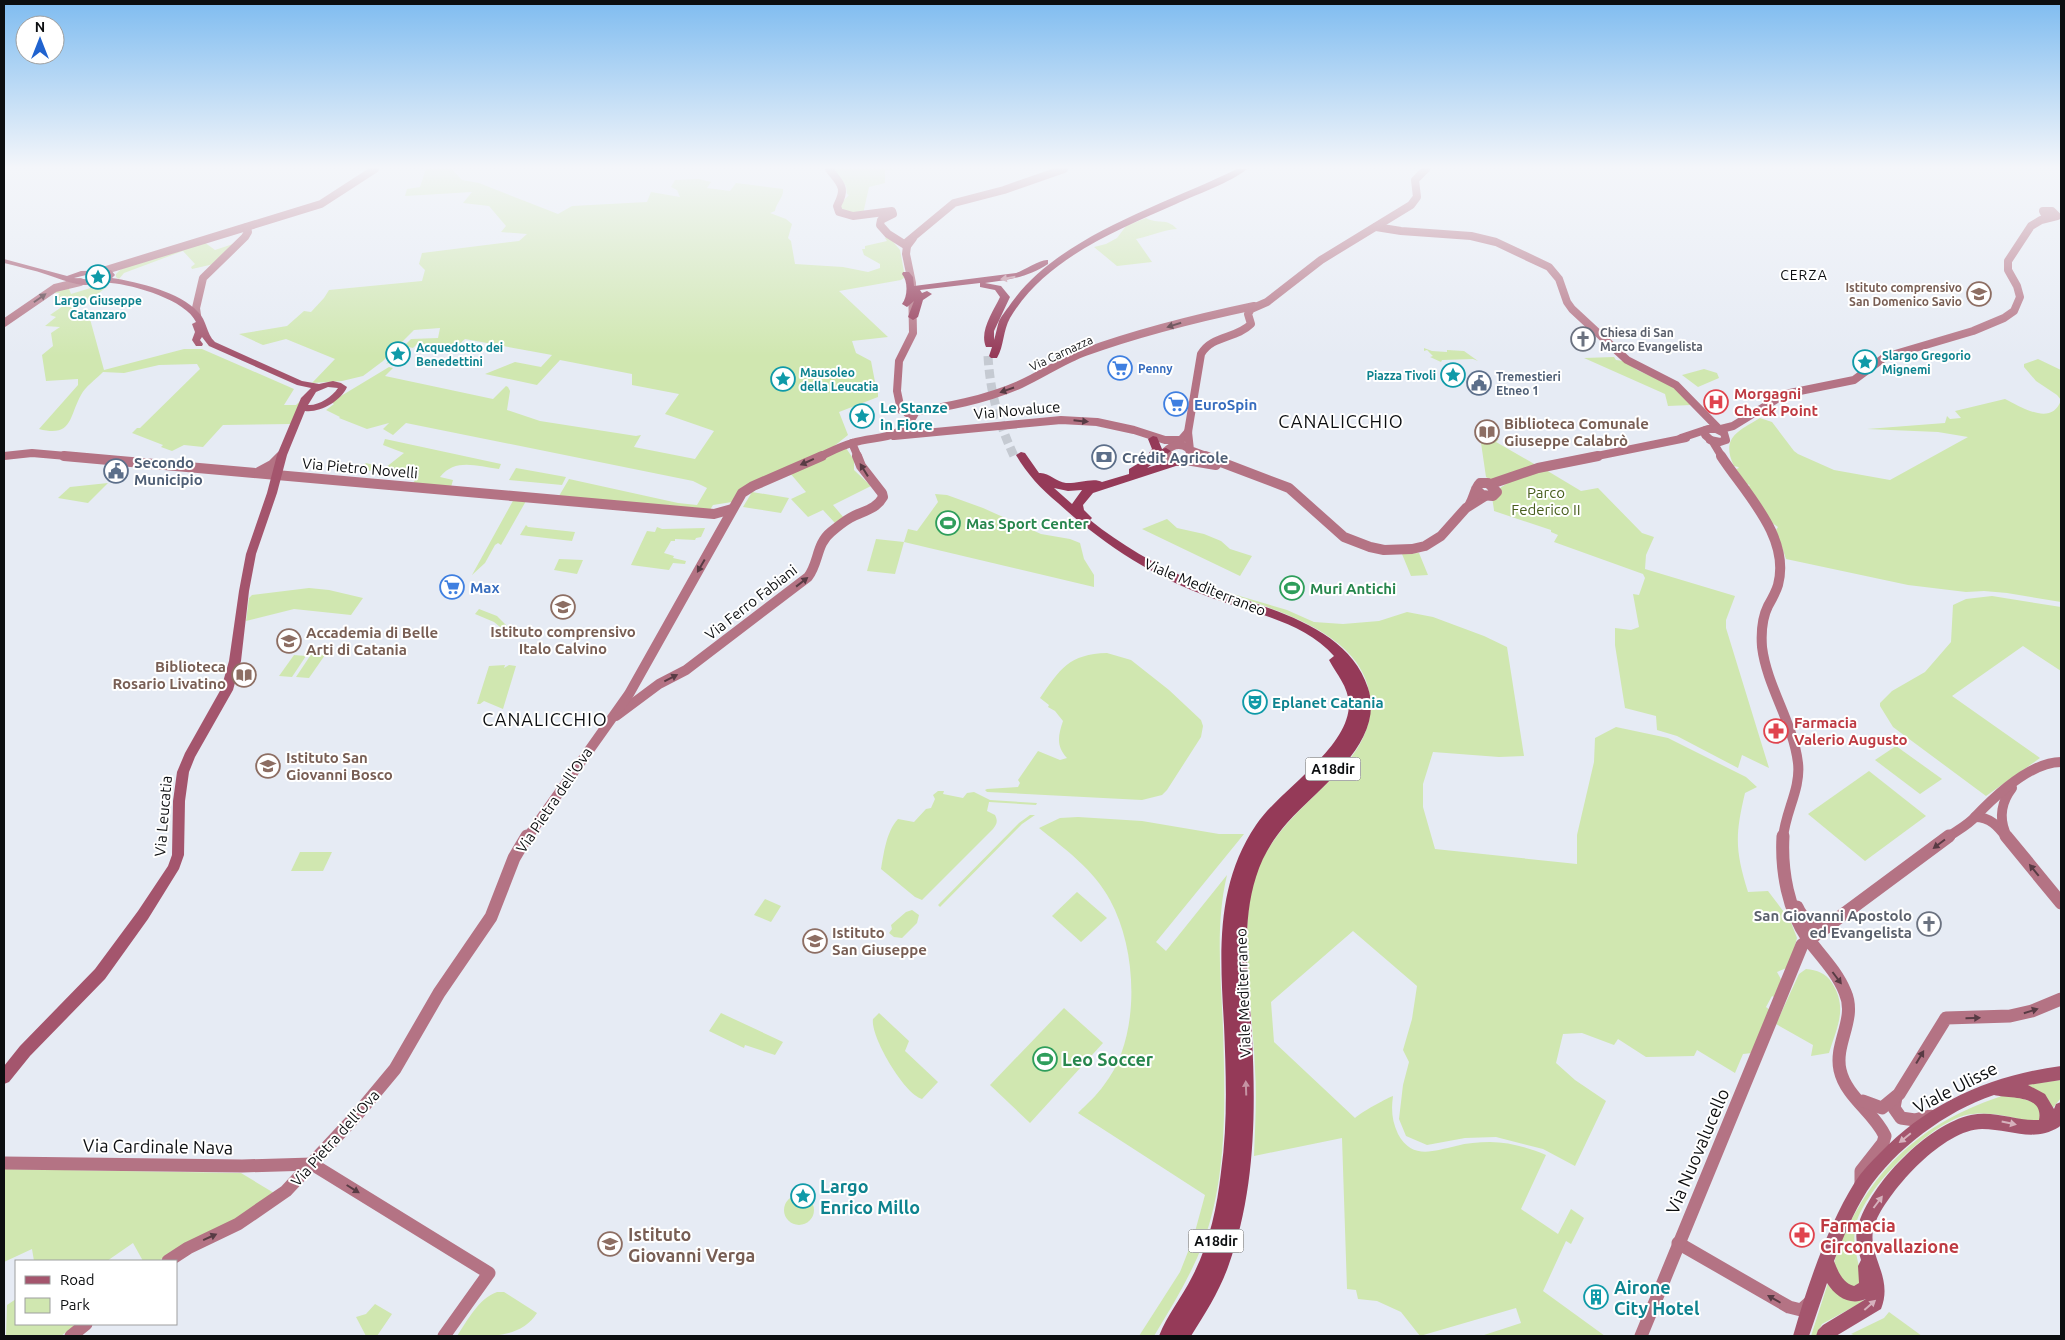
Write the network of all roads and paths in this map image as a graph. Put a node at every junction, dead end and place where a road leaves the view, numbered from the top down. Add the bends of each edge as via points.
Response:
1 (232, 232) edge
2 (248, 232) edge
3 (250, 232) edge
4 (887, 232) edge
5 (921, 232) edge
6 (1101, 232) edge
7 (1112, 232) edge
8 (1368, 232) edge
9 (1408, 232) edge
10 (2027, 232) edge
11 (1098, 233) junction
12 (245, 237) junction
13 (904, 247) junction
14 (4, 256) edge
15 (4, 261) edge
16 (130, 263) junction
17 (908, 271) junction
18 (92, 274) junction
19 (71, 276) junction
20 (113, 277) junction
21 (80, 282) junction
22 (942, 287) junction
23 (912, 290) junction
24 (1267, 302) junction
25 (907, 304) junction
26 (185, 307) junction
27 (1221, 313) junction
28 (197, 315) junction
29 (913, 321) junction
30 (4, 323) edge
31 (1248, 328) junction
32 (202, 339) junction
33 (989, 345) junction
34 (317, 386) junction
35 (304, 402) junction
36 (315, 408) junction
37 (931, 409) junction
38 (1746, 418) junction
39 (906, 421) junction
40 (917, 430) junction
41 (932, 432) junction
42 (1142, 432) junction
43 (1188, 432) junction
44 (1715, 433) junction
45 (893, 436) junction
46 (290, 437) junction
47 (1153, 439) junction
48 (852, 443) junction
49 (1190, 450) junction
50 (1166, 451) junction
51 (282, 455) junction
52 (4, 456) edge
53 (1184, 461) junction
54 (1149, 462) junction
55 (1726, 463) junction
56 (1237, 468) junction
57 (258, 472) junction
58 (277, 474) junction
59 (1493, 486) junction
60 (1476, 489) junction
61 (1485, 496) junction
62 (1470, 504) junction
63 (732, 509) junction
64 (714, 514) junction
65 (725, 523) junction
66 (1096, 537) junction
67 (1172, 576) junction
68 (627, 707) junction
69 (612, 718) joint
70 (2061, 762) edge
71 (2017, 783) junction
72 (1974, 817) junction
73 (2008, 838) junction
74 (1787, 882) junction
75 (2061, 903) edge
76 (1827, 927) junction
77 (1808, 940) junction
78 (2061, 999) edge
79 (2061, 1073) edge
80 (4, 1078) edge
81 (1989, 1089) junction
82 (1856, 1096) junction
83 (1896, 1097) junction
84 (2061, 1109) edge
85 (1945, 1111) junction
86 (2042, 1128) junction
87 (4, 1163) edge
88 (312, 1164) junction
89 (1861, 1186) junction
90 (1678, 1243) junction
91 (1864, 1247) junction
92 (170, 1260) edge
93 (1826, 1260) junction
94 (1815, 1296) junction
95 (85, 1325) edge
96 (1830, 1334) edge
97 (71, 1336) edge
98 (444, 1336) edge
99 (1168, 1336) edge
100 (1181, 1336) edge
101 (1641, 1336) edge
102 (1802, 1336) edge

1 - 16 main road
2 - 12 main road
3 - 12 main road
4 - 13 main road
5 - 13 main road
6 - 11 highway
7 - 33 highway via 1045,271 1027,287 1011,306 991,356
8 - 24 main road via 1303,272
9 - 44 main road via 1480,237 1546,264 1559,279 1570,305 1611,346 1637,366 1676,385 1702,412
10 - 38 main road via 2007,264 2019,293 2016,308 2009,314 1956,336 1883,358 1858,378 1781,396
11 -> 22 highway via 1022,275
11 - 33 highway via 1059,256 1021,286 1000,313
12 - 28 main road via 203,278
13 - 17 main road
14 - 19 main road
15 - 19 main road
16 - 18 main road
16 - 20 main road
17 - 22 highway via 922,283
17 - 23 highway
17 - 25 main road
18 - 19 main road
18 - 20 main road via 108,272
19 - 21 main road
20 - 21 main road
20 - 26 main road via 158,292
30 -> 21 main road via 54,288
22 - 23 highway via 920,293
22 - 29 highway via 920,300
22 - 33 highway via 982,284 1002,291 1004,299 989,330
23 - 25 highway
23 - 29 main road
24 - 27 main road, Via Carnazza
24 - 31 main road via 1249,310
25 - 29 main road
26 - 28 main road
26 - 32 main road
27 - 31 main road via 1242,314 1247,319
27 -> 37 main road, Via Carnazza via 1090,350 1018,386 956,405
28 - 32 main road
29 - 39 main road via 912,337 900,360 897,391
31 - 43 main road via 1202,349
32 - 34 main road via 300,383
32 - 35 main road via 302,390
34 - 35 main road, Via Leucatia
34 - 36 main road, Via Leucatia via 339,384 343,388
35 - 36 main road via 308,409
35 - 46 main road, Via Leucatia
36 - 46 main road, Via Leucatia
37 - 39 main road, Via Carnazza
37 - 40 main road via 916,417 914,424
38 - 44 main road
38 - 44 main road
39 - 40 main road
39 - 45 main road
40 - 41 main road
41 -> 42 main road, Via Novaluce via 1061,420 1097,422
41 - 45 main road, Via Novaluce
42 - 43 main road, Via Novaluce via 1173,441 1181,440
42 - 47 main road
43 - 49 main road
44 - 55 main road
44 - 55 main road via 1724,450
44 - 59 main road via 1538,468
45 - 48 main road
46 - 51 main road, Via Leucatia
47 - 50 main road
47 - 54 highway via 1157,446
48 -> 63 main road via 747,489
68 -> 48 main road, Via Ferro Fabiani via 686,670 808,577 825,537 882,500 882,493 861,466
49 - 50 main road via 1177,445
49 - 53 main road via 1191,454
49 - 56 main road
50 - 53 main road via 1170,459
50 - 54 highway
51 - 57 main road, Via Leucatia
51 - 58 main road, Via Leucatia
52 - 57 main road, Via Pietro Novelli via 32,453
53 - 56 main road
53 - 67 highway via 1089,490 1077,505 1079,512 1105,535
54 - 66 highway, A18dir via 1135,471 1089,485 1069,487 1049,482 1020,457 1021,467 1036,486
55 - 74 main road via 1770,531 1777,550 1779,581 1765,612 1762,635 1767,668 1798,764 1783,853
56 - 62 main road via 1289,488 1303,497 1342,536 1380,549 1405,550 1430,543 1442,535
57 - 58 main road, Via Pietro Novelli
58 - 64 main road, Via Pietro Novelli
58 - 80 main road, Via Leucatia via 249,564 235,661 227,690 183,772 178,855 173,869 104,968 25,1051
59 - 60 main road via 1480,484
59 - 61 main road via 1495,495
60 - 61 main road
60 - 62 main road
61 - 62 main road
63 - 64 main road
63 - 65 main road
64 - 65 main road
65 -> 68 main road
66 - 67 highway, Viale Mediterraneo / A18dir
66 - 99 highway, Viale Mediterraneo / A18dir via 1108,549 1152,574 1304,636 1326,651 1340,666 1349,680 1354,703 1354,715 1347,735 1328,760 1255,836 1237,880 1228,962 1235,1094 1229,1180 1213,1250 1190,1302
100 -> 67 highway, Viale Mediterraneo / A18dir via 1199,1308 1218,1267 1241,1182 1246,1094 1239,974 1240,933 1249,875 1271,832 1336,766 1354,743 1365,708 1358,677 1327,642 1291,622
68 - 69 main road, Via Ferro Fabiani
69 - 88 main road, Via Pietra dell'Ova via 514,858 491,917 439,993 395,1069
70 - 71 main road via 2043,765
71 - 72 main road via 2002,791
71 - 73 main road via 2004,798 2002,827
72 - 73 main road via 1988,819
72 -> 76 main road
75 -> 73 main road
74 - 76 main road via 1805,920 1815,926
74 - 77 main road via 1794,913
76 - 77 main road
77 -> 82 main road via 1849,1000 1850,1015 1839,1066 1844,1080
77 - 90 main road, Via Nuovalucello via 1798,953
83 -> 78 main road via 1946,1018 2000,1018 2032,1011
79 - 81 main road, Viale Ulisse via 2016,1080
81 - 85 main road, Viale Ulisse
81 - 86 main road via 2017,1089 2032,1094 2048,1113
82 - 83 main road via 1879,1108
82 - 89 main road via 1878,1123 1884,1136 1861,1171
83 - 85 main road via 1896,1113 1909,1121
84 - 86 main road via 2054,1123
85 -> 89 main road, Viale Ulisse via 1894,1147
91 -> 86 main road via 1864,1230 1876,1205 1907,1167 1940,1137 1977,1121
87 - 88 main road, Via Cardinale Nava
92 -> 88 main road, Via Pietra dell'Ova via 257,1212 286,1191
88 -> 98 main road via 489,1273
89 - 93 main road, Viale Ulisse via 1834,1237
94 -> 90 main road via 1805,1307 1796,1310
90 - 101 main road, Via Nuovalucello
91 - 93 main road via 1868,1279 1861,1293 1851,1293 1840,1287
96 -> 91 main road via 1870,1307 1878,1297 1876,1279
93 - 94 main road, Viale Ulisse
94 - 102 main road, Viale Ulisse
95 - 97 main road

